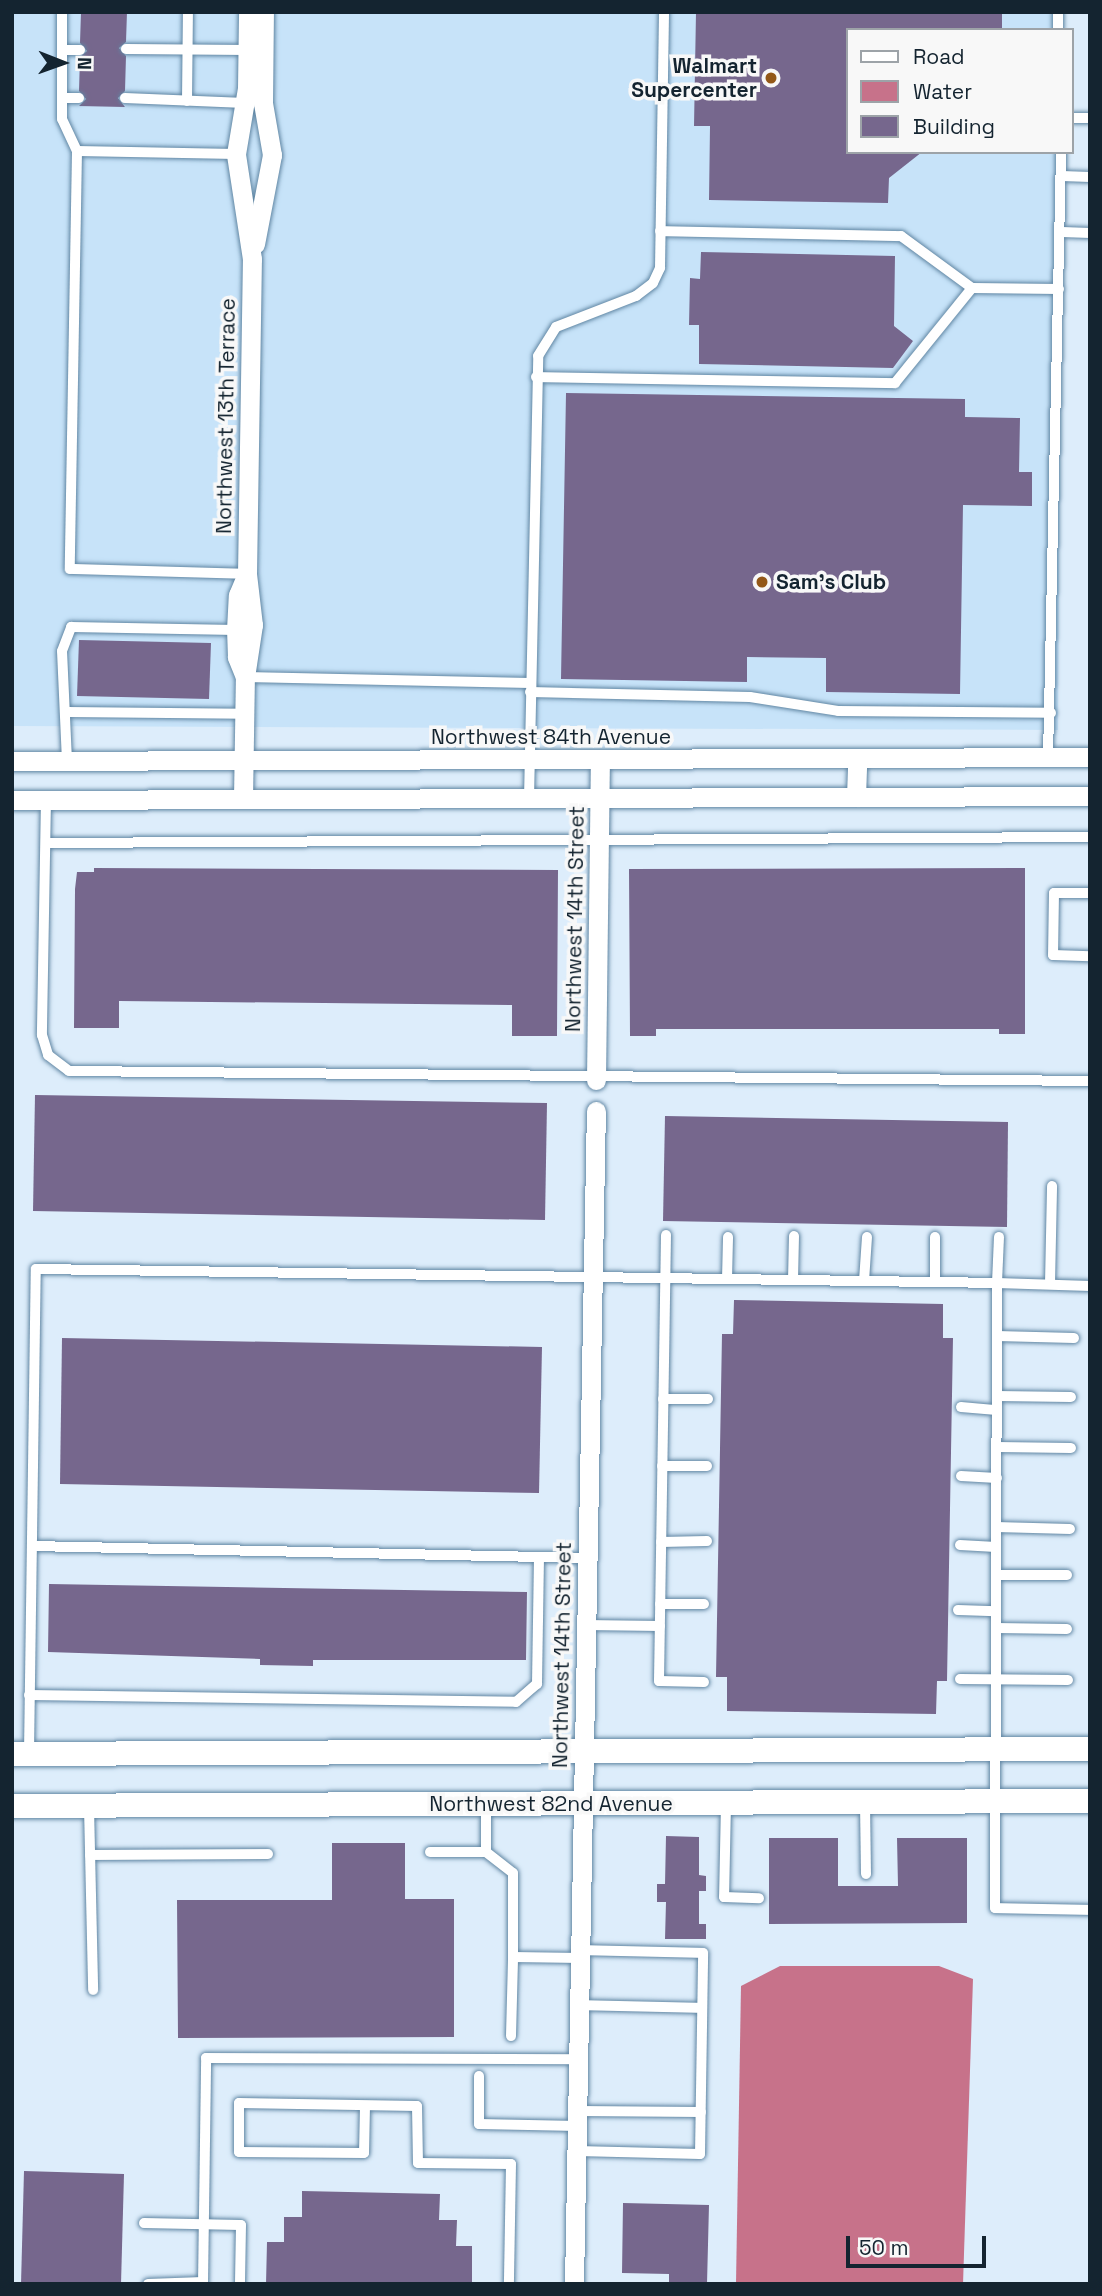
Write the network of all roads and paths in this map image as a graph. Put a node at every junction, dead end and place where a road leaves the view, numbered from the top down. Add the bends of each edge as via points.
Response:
1 (62, 12) edge
2 (188, 12) edge
3 (248, 12) edge
4 (264, 12) edge
5 (664, 12) edge
6 (126, 49) dead end
7 (62, 50) junction
8 (80, 50) dead end
9 (188, 50) junction
10 (256, 50) junction
11 (62, 98) junction
12 (79, 98) dead end
13 (125, 99) dead end
14 (187, 101) junction
15 (245, 103) junction
16 (77, 151) junction
17 (236, 154) junction
18 (1061, 154) edge
19 (1062, 176) junction
20 (1090, 177) edge
21 (660, 231) junction
22 (1062, 232) junction
23 (1090, 233) edge
24 (252, 259) junction
25 (972, 288) junction
26 (1059, 289) junction
27 (536, 377) junction
28 (247, 574) junction
29 (236, 630) junction
30 (245, 677) junction
31 (530, 687) junction
32 (67, 712) junction
33 (1051, 713) junction
34 (244, 714) junction
35 (1090, 757) edge
36 (1048, 758) junction
37 (857, 759) junction
38 (529, 760) junction
39 (600, 760) junction
40 (12, 761) edge
41 (67, 761) junction
42 (244, 761) junction
43 (1090, 796) edge
44 (856, 797) junction
45 (599, 798) junction
46 (46, 799) junction
47 (243, 799) junction
48 (529, 799) junction
49 (12, 800) edge
50 (1090, 837) edge
51 (599, 841) junction
52 (48, 843) junction
53 (1090, 893) edge
54 (1090, 956) edge
55 (596, 1080) junction
56 (1090, 1080) edge
57 (596, 1111) dead end
58 (1052, 1186) dead end
59 (666, 1236) dead end
60 (794, 1236) dead end
61 (728, 1237) dead end
62 (867, 1237) dead end
63 (935, 1237) dead end
64 (999, 1237) dead end
65 (591, 1278) junction
66 (665, 1279) junction
67 (727, 1279) junction
68 (793, 1280) junction
69 (864, 1281) junction
70 (935, 1282) junction
71 (998, 1283) junction
72 (1050, 1284) junction
73 (1090, 1286) edge
74 (997, 1336) junction
75 (1074, 1338) dead end
76 (997, 1396) junction
77 (1072, 1397) dead end
78 (663, 1399) junction
79 (708, 1399) dead end
80 (961, 1407) dead end
81 (997, 1410) junction
82 (997, 1447) junction
83 (1071, 1448) dead end
84 (662, 1466) junction
85 (707, 1466) dead end
86 (961, 1476) dead end
87 (996, 1478) junction
88 (996, 1527) junction
89 (1070, 1529) dead end
90 (707, 1541) dead end
91 (661, 1542) junction
92 (960, 1545) dead end
93 (32, 1546) junction
94 (996, 1546) junction
95 (540, 1557) junction
96 (587, 1558) junction
97 (996, 1575) junction
98 (1067, 1575) dead end
99 (660, 1604) junction
100 (704, 1604) dead end
101 (958, 1610) dead end
102 (996, 1611) junction
103 (585, 1625) junction
104 (660, 1626) junction
105 (996, 1628) junction
106 (1068, 1629) dead end
107 (960, 1679) dead end
108 (995, 1680) junction
109 (1068, 1680) dead end
110 (704, 1682) dead end
111 (29, 1695) junction
112 (1090, 1749) edge
113 (996, 1750) junction
114 (583, 1752) junction
115 (20, 1754) edge
116 (1090, 1801) edge
117 (865, 1802) junction
118 (995, 1802) junction
119 (583, 1803) junction
120 (726, 1803) junction
121 (486, 1804) junction
122 (12, 1806) edge
123 (89, 1806) junction
124 (430, 1852) dead end
125 (486, 1852) junction
126 (268, 1854) dead end
127 (90, 1855) junction
128 (866, 1874) dead end
129 (760, 1898) dead end
130 (1090, 1910) edge
131 (581, 1954) junction
132 (513, 1957) junction
133 (93, 1990) dead end
134 (580, 2006) junction
135 (702, 2008) junction
136 (512, 2036) dead end
137 (579, 2059) junction
138 (479, 2076) dead end
139 (365, 2106) junction
140 (701, 2112) junction
141 (578, 2119) junction
142 (577, 2151) junction
143 (144, 2223) dead end
144 (203, 2224) junction
145 (203, 2283) edge
146 (148, 2284) edge
147 (240, 2284) edge
148 (509, 2284) edge
149 (574, 2284) edge

1 - 7 lane
2 - 9 lane
3 - 10 street, Northwest 13th Terrace
4 - 10 street, Northwest 13th Terrace
5 - 21 lane
6 - 9 lane
7 - 8 lane
7 - 11 lane
9 - 10 lane
9 - 14 lane
10 - 15 street, Northwest 13th Terrace
10 - 24 street, Northwest 13th Terrace via 272,155
11 - 12 lane
11 - 16 lane via 62,118
13 - 14 lane
14 - 15 lane
15 - 17 street, Northwest 13th Terrace
16 - 17 lane
16 - 28 lane via 70,569
17 - 24 street, Northwest 13th Terrace
18 - 19 lane
19 - 20 lane
19 - 22 lane
21 - 25 lane via 901,236
21 - 27 lane via 660,268 653,283 636,296 556,327 542,344
22 - 23 lane
22 - 26 lane
24 - 28 street, Northwest 13th Terrace
25 - 26 lane
25 - 27 lane via 895,383
26 - 33 lane
27 - 31 lane
28 - 29 street, Northwest 13th Terrace via 238,595
28 - 30 street, Northwest 13th Terrace via 253,625
29 - 30 street, Northwest 13th Terrace via 237,657
29 - 32 lane via 71,627 62,651 61,689
30 - 31 lane
30 - 34 street, Northwest 13th Terrace
31 - 33 lane via 750,697 838,710
31 - 38 lane
32 - 34 lane
32 - 41 lane
33 - 36 lane
34 - 42 street, Northwest 13th Terrace
35 - 36 street, Northwest 84th Avenue
36 - 37 street, Northwest 84th Avenue
37 - 39 street, Northwest 84th Avenue
37 - 44 street
38 - 39 street, Northwest 84th Avenue
38 - 42 street, Northwest 84th Avenue
38 - 48 lane
39 - 45 street, Northwest 14th Street
40 - 41 street, Northwest 84th Avenue
41 - 42 street, Northwest 84th Avenue
42 - 47 street, Northwest 13th Terrace
43 - 44 street
44 - 45 street
45 - 48 street
45 - 51 street, Northwest 14th Street
46 - 47 street
46 - 49 street
46 - 52 lane
47 - 48 street
50 - 51 lane
51 - 52 lane
51 - 55 street, Northwest 14th Street
52 - 55 lane via 42,1035 48,1055 62,1069
53 - 54 lane via 1054,893 1053,955
55 - 56 lane
57 - 65 street, Northwest 14th Street
58 - 72 lane
59 - 66 lane
60 - 68 lane
61 - 67 lane
62 - 69 lane
63 - 70 lane
64 - 71 lane
65 - 66 lane
65 - 93 lane via 36,1269
65 - 96 street, Northwest 14th Street
66 - 67 lane
66 - 78 lane
67 - 68 lane
68 - 69 lane
69 - 70 lane
70 - 71 lane
71 - 72 lane
71 - 74 lane
72 - 73 lane
74 - 75 lane
74 - 76 lane
76 - 77 lane
76 - 81 lane
78 - 79 lane
78 - 84 lane
80 - 81 lane
81 - 82 lane
82 - 83 lane
82 - 87 lane
84 - 85 lane
84 - 91 lane
86 - 87 lane
87 - 88 lane
88 - 89 lane
88 - 94 lane
90 - 91 lane
91 - 99 lane
92 - 94 lane
93 - 95 lane
93 - 111 lane
94 - 97 lane
95 - 96 lane
95 - 111 lane via 537,1684 516,1702
96 - 103 street, Northwest 14th Street
97 - 98 lane
97 - 102 lane
99 - 100 lane
99 - 104 lane
101 - 102 lane
102 - 105 lane
103 - 104 lane
103 - 114 street, Northwest 14th Street
104 - 110 lane via 659,1681
105 - 106 lane
105 - 108 lane
107 - 108 lane
108 - 109 lane
108 - 113 lane
111 - 115 lane
112 - 113 street
113 - 114 street
113 - 118 lane
114 - 115 street
114 - 119 street, Northwest 14th Street
116 - 118 street, Northwest 82nd Avenue
117 - 118 street, Northwest 82nd Avenue
117 - 120 street, Northwest 82nd Avenue
117 - 128 lane
118 - 130 lane via 995,1908
119 - 120 street, Northwest 82nd Avenue
119 - 121 street, Northwest 82nd Avenue
119 - 131 street, Northwest 14th Street
120 - 129 lane via 724,1897
121 - 123 street, Northwest 82nd Avenue
121 - 125 lane
122 - 123 street, Northwest 82nd Avenue
123 - 127 lane
124 - 125 lane
125 - 132 lane via 513,1873
126 - 127 lane
127 - 133 lane
131 - 132 lane
131 - 134 street, Northwest 14th Street
131 - 135 lane via 703,1952
132 - 136 lane
134 - 135 lane
134 - 137 street, Northwest 14th Street
135 - 140 lane
137 - 141 street, Northwest 14th Street
137 - 144 lane via 206,2058
138 - 141 lane via 479,2124
139 - 139 lane via 239,2103 239,2152 364,2154
139 - 148 lane via 417,2106 418,2163 511,2164
140 - 141 lane
140 - 142 lane via 701,2154
141 - 142 street, Northwest 14th Street
142 - 149 street, Northwest 14th Street
143 - 144 lane
144 - 145 lane
144 - 147 lane via 241,2225
145 - 146 lane

